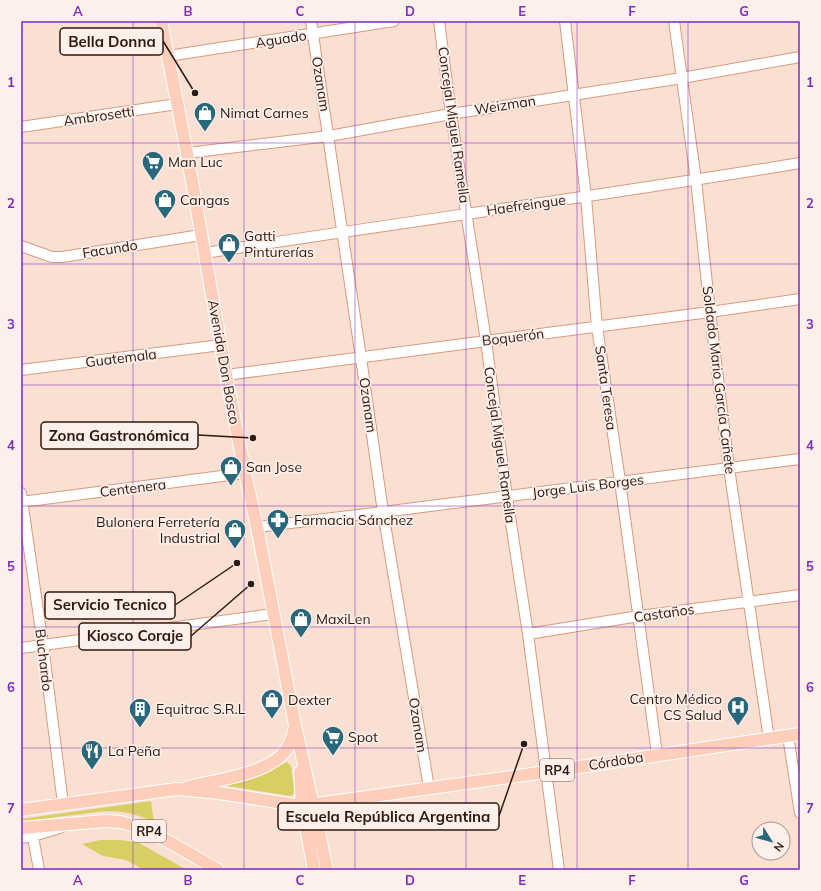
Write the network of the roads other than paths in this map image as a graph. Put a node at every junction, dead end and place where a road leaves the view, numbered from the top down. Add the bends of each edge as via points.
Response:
1 (161, 21) edge
2 (311, 21) edge
3 (394, 21) edge
4 (439, 21) edge
5 (565, 21) edge
6 (674, 21) edge
7 (313, 34) junction
8 (168, 56) junction
9 (800, 57) edge
10 (682, 78) junction
11 (574, 94) junction
12 (177, 104) junction
13 (451, 114) junction
14 (21, 127) edge
15 (328, 136) junction
16 (187, 153) junction
17 (800, 163) edge
18 (696, 180) junction
19 (586, 197) junction
20 (466, 214) junction
21 (343, 231) junction
22 (201, 235) junction
23 (21, 246) edge
24 (204, 253) junction
25 (800, 299) edge
26 (710, 312) junction
27 (597, 327) junction
28 (486, 341) junction
29 (221, 346) junction
30 (361, 358) junction
31 (21, 370) edge
32 (226, 375) junction
33 (800, 458) edge
34 (729, 468) junction
35 (245, 473) junction
36 (620, 482) junction
37 (507, 497) junction
38 (21, 499) edge
39 (383, 512) junction
40 (257, 527) junction
41 (800, 595) edge
42 (749, 602) junction
43 (273, 614) junction
44 (639, 616) junction
45 (528, 634) junction
46 (43, 645) junction
47 (21, 648) edge
48 (295, 725) junction
49 (794, 735) edge
50 (769, 739) junction
51 (657, 754) junction
52 (546, 772) junction
53 (429, 788) junction
54 (177, 789) junction
55 (63, 804) junction
56 (21, 805) edge
57 (308, 805) junction
58 (21, 810) edge
59 (800, 813) edge
60 (28, 830) edge
61 (21, 838) edge
62 (39, 870) edge
63 (218, 870) edge
64 (314, 870) edge
65 (327, 870) edge
66 (559, 870) edge

1 - 8 main road, Avenida Don Bosco
2 - 7 street, Ozanam
3 - 7 street, Aguado
4 - 13 street, Concejal Miguel Ramella
5 - 11 street, Santa Teresa
6 - 10 street, Soldado Mario García Cañete
7 - 8 street, Aguado
7 - 15 street, Ozanam
8 - 12 main road, Avenida Don Bosco
9 - 10 street, Weizman
10 - 11 street, Weizman
10 - 18 street, Soldado Mario García Cañete
11 - 13 street, Weizman
11 - 19 street, Santa Teresa
12 - 14 street, Ambrosetti
12 - 16 main road, Avenida Don Bosco
13 - 15 street, Weizman
13 - 20 street, Concejal Miguel Ramella
15 - 16 street, Weizman
15 - 21 street, Ozanam
16 - 22 main road, Avenida Don Bosco
17 - 18 street, Haefreingue
18 - 19 street, Haefreingue
18 - 26 street, Soldado Mario García Cañete
19 - 20 street, Haefreingue
19 - 27 street, Santa Teresa
20 - 21 street, Haefreingue
20 - 28 street, Concejal Miguel Ramella
21 - 24 street, Haefreingue
21 - 30 street, Ozanam
22 - 23 street, Facundo via 62,257 52,257
22 - 24 main road, Avenida Don Bosco
24 - 29 main road, Avenida Don Bosco
25 - 26 street, Boquerón
26 - 27 street, Boquerón
26 - 34 street, Soldado Mario García Cañete
27 - 28 street, Boquerón
27 - 36 street, Santa Teresa
28 - 30 street, Boquerón
28 - 37 street, Concejal Miguel Ramella
29 - 31 street, Guatemala
29 - 32 main road, Avenida Don Bosco
30 - 32 street, Boquerón
30 - 39 street, Ozanam
32 - 35 main road, Avenida Don Bosco
33 - 34 street, Jorge Luis Borges
34 - 36 street, Jorge Luis Borges
34 - 42 street, Soldado Mario García Cañete
35 - 38 street, Centenera
35 - 40 main road, Avenida Don Bosco
36 - 37 street, Jorge Luis Borges
36 - 44 street, Santa Teresa
37 - 39 street, Jorge Luis Borges
37 - 45 street, Concejal Miguel Ramella
38 - 46 street, Buchardo
39 - 40 street, Jorge Luis Borges
39 - 53 street, Ozanam
40 - 43 main road, Avenida Don Bosco
41 - 42 street, Castaños
42 - 44 street, Castaños
42 - 50 street, Soldado Mario García Cañete
43 - 46 street
43 - 48 main road, Avenida Don Bosco
44 - 45 street, Castaños
44 - 51 street, Santa Teresa
45 - 52 street, Concejal Miguel Ramella
46 - 47 street
46 - 55 street, Buchardo
48 - 54 main road via 286,750 269,764 239,775
48 - 57 main road, Avenida Don Bosco
49 - 50 main road, Córdoba / RP4
49 - 59 street
50 - 51 main road, Córdoba / RP4
51 - 52 main road, Córdoba / RP4
52 - 53 main road, Córdoba / RP4
52 - 66 street, Concejal Miguel Ramella
53 - 57 main road, Córdoba / RP4
54 - 55 main road, RP4
54 - 57 main road, RP4
55 - 56 street
55 - 58 main road, RP4
57 - 64 main road, Avenida Don Bosco
57 - 65 main road, Avenida Don Bosco
60 - 61 street
60 - 62 street
60 - 63 main road, RP4 via 106,821 120,822 159,836

